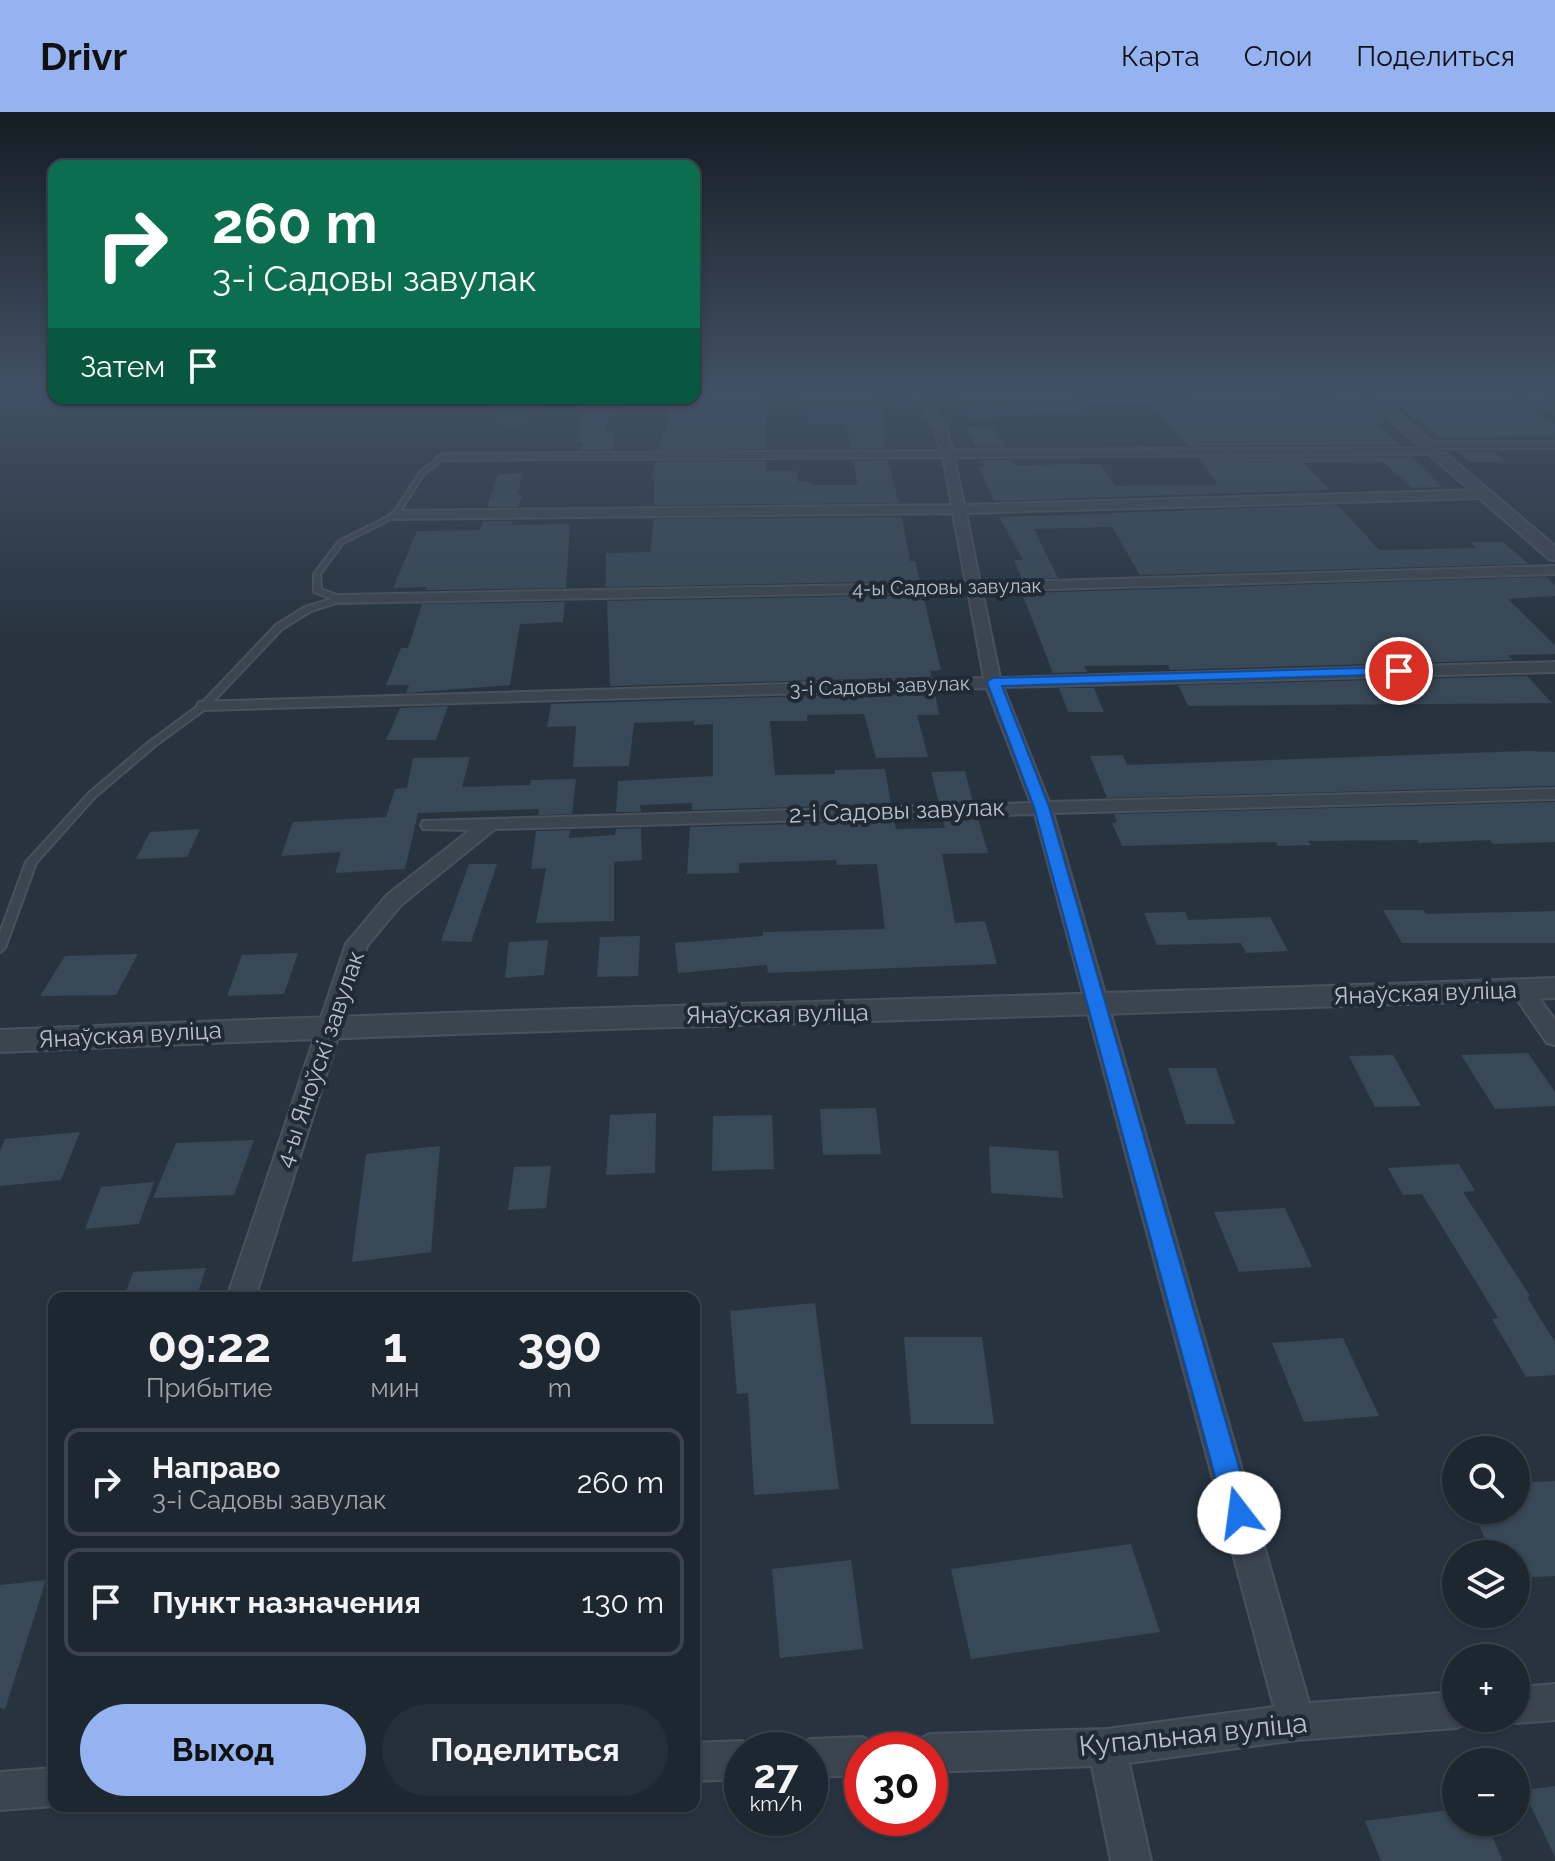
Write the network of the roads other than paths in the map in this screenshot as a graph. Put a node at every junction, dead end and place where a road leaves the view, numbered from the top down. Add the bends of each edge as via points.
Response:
1 (424, 472) edge
2 (951, 472) edge
3 (1458, 472) edge
4 (1484, 494) junction
5 (959, 509) junction
6 (395, 515) junction
7 (1555, 555) edge
8 (1555, 570) edge
9 (975, 587) junction
10 (339, 599) junction
11 (1555, 667) edge
12 (993, 682) junction
13 (205, 705) junction
14 (1555, 794) edge
15 (1042, 807) junction
16 (489, 824) junction
17 (430, 825) dead end
18 (0, 948) edge
19 (1555, 988) edge
20 (1521, 989) junction
21 (1099, 1006) junction
22 (329, 1026) junction
23 (1555, 1037) edge
24 (0, 1041) edge
25 (243, 1292) edge
26 (1555, 1702) edge
27 (1530, 1704) edge
28 (1442, 1711) edge
29 (1296, 1722) junction
30 (1107, 1747) junction
31 (948, 1752) edge
32 (724, 1761) edge
33 (700, 1762) edge
34 (48, 1787) edge
35 (0, 1791) edge
36 (1131, 1861) edge

1 - 6 lane
2 - 5 street
3 - 4 street
4 - 5 street
4 - 7 street
5 - 6 street
5 - 9 street
6 - 10 lane via 341,542 317,574 317,590
8 - 9 street, 4-ы Садовы завулак
9 - 10 street, 4-ы Садовы завулак
9 - 12 street
10 - 13 lane via 308,609 279,627
11 - 12 street, 3-і Садовы завулак
12 - 13 street, 3-і Садовы завулак
12 - 15 street
13 - 18 lane via 92,795 31,862
14 - 15 street, 2-і Садовы завулак
15 - 16 street, 2-і Садовы завулак
15 - 21 street
16 - 17 street, 2-і Садовы завулак
16 - 22 street, 4-ы Яноўскі завулак via 394,900 357,944
19 - 20 street, Янаўская вуліца
20 - 21 street, Янаўская вуліца
20 - 23 street
21 - 22 street, Янаўская вуліца
21 - 29 street
22 - 24 street, Янаўская вуліца
22 - 25 street, 4-ы Яноўскі завулак
26 - 27 street
28 - 29 street, Купальная вуліца
29 - 30 street, Купальная вуліца
30 - 31 street, Купальная вуліца
30 - 36 street
32 - 33 street
34 - 35 street

